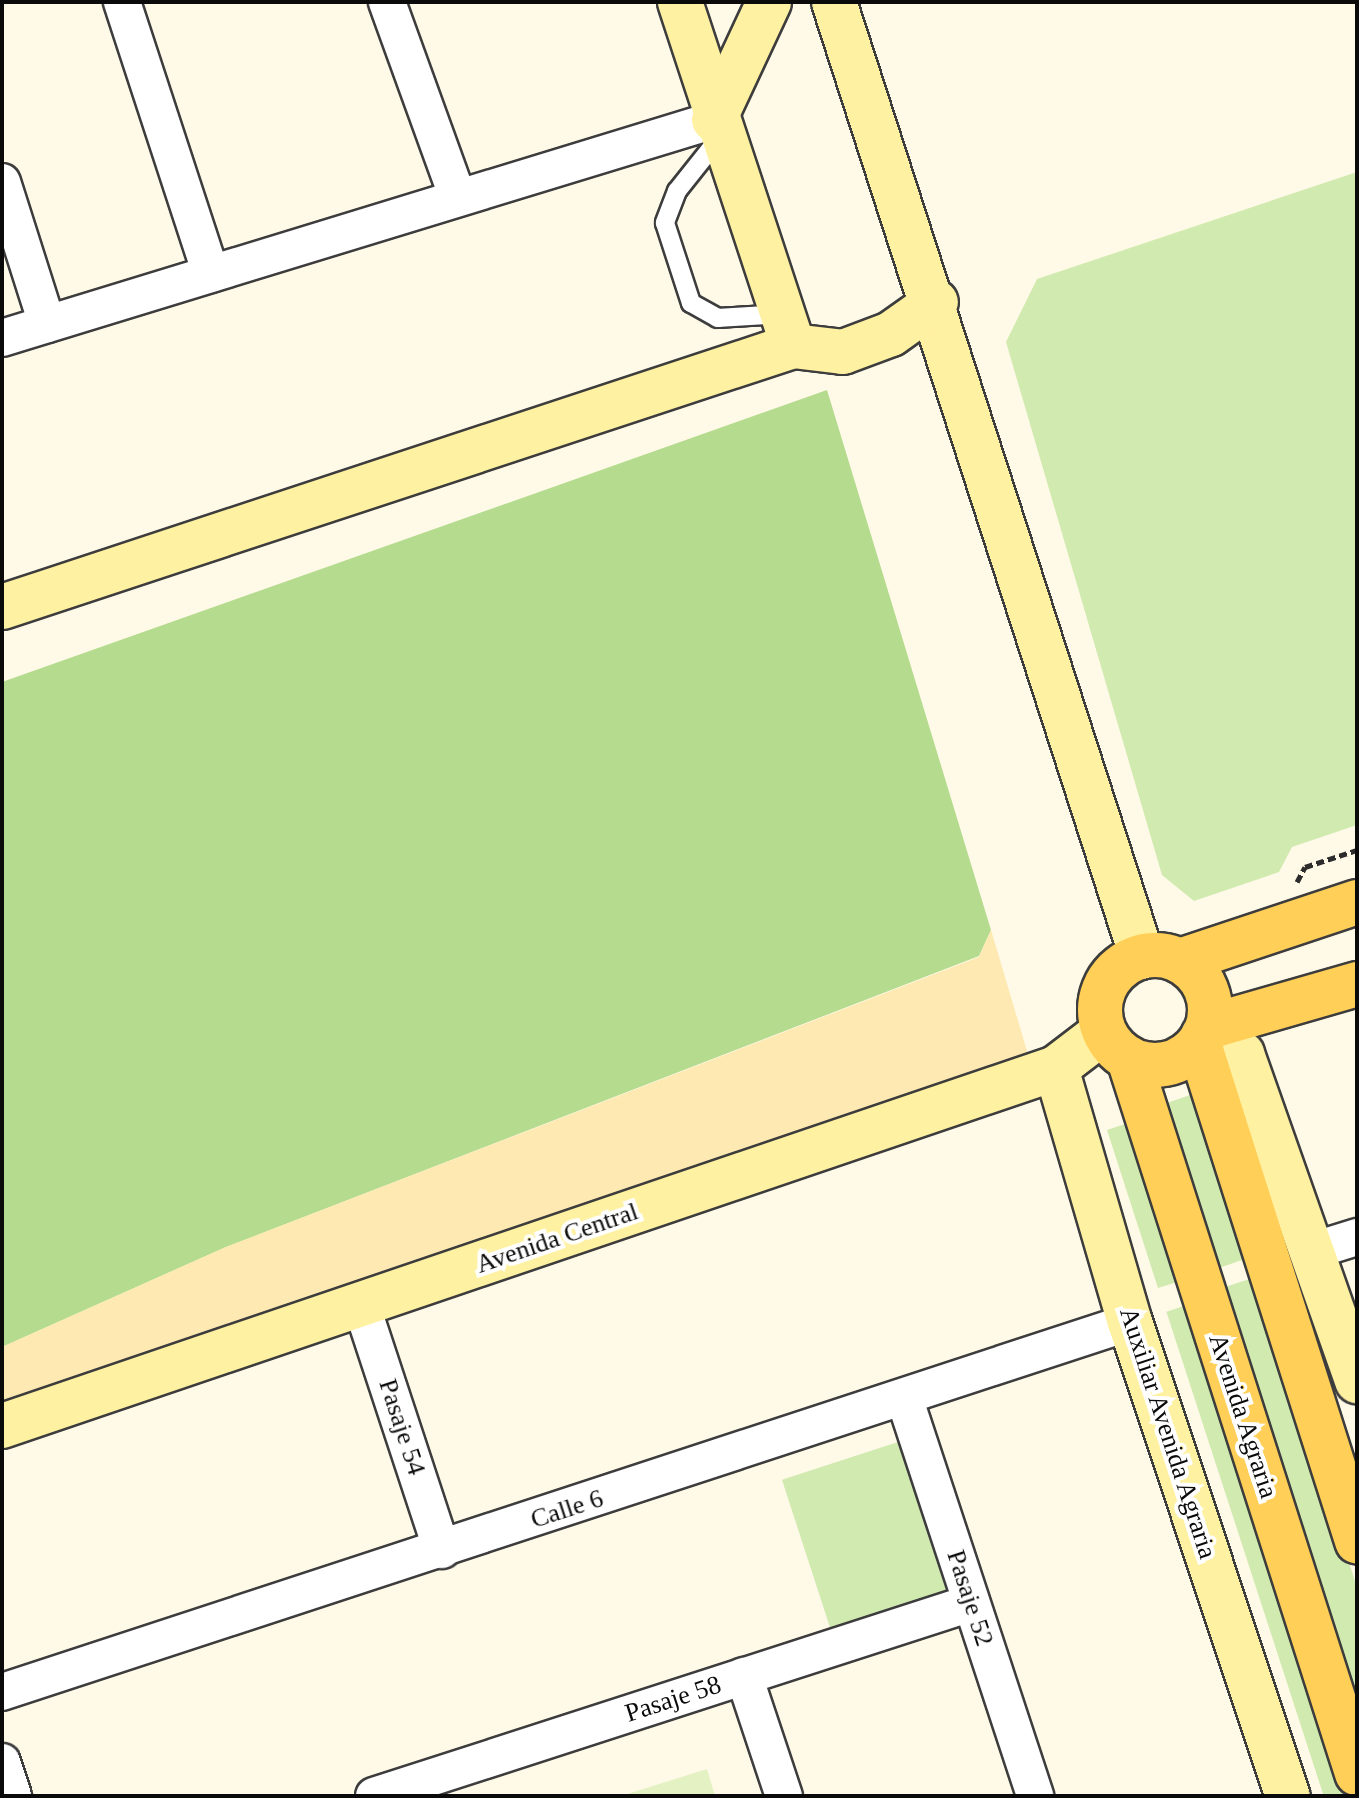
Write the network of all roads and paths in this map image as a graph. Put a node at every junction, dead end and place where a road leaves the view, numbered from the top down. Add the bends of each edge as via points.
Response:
1 (122, 2) edge
2 (387, 2) edge
3 (680, 2) edge
4 (769, 2) edge
5 (834, 2) edge
6 (717, 128) junction
7 (2, 182) edge
8 (458, 198) junction
9 (211, 274) junction
10 (936, 302) junction
11 (47, 324) junction
12 (788, 330) junction
13 (2, 338) edge
14 (2, 607) edge
15 (1357, 902) edge
16 (1161, 959) junction
17 (1357, 984) edge
18 (1203, 1036) junction
19 (1116, 1046) junction
20 (1056, 1068) junction
21 (1357, 1237) edge
22 (1315, 1250) junction
23 (361, 1304) junction
24 (1130, 1322) junction
25 (1357, 1381) edge
26 (905, 1400) junction
27 (2, 1426) edge
28 (1357, 1541) edge
29 (442, 1550) junction
30 (971, 1603) junction
31 (744, 1676) junction
32 (2, 1692) edge
33 (2, 1762) edge
34 (1357, 1773) edge
35 (13, 1796) edge
36 (374, 1796) edge
37 (784, 1796) edge
38 (1035, 1796) edge
39 (1288, 1796) edge

1 - 9 street
2 - 8 street
3 - 6 main road
4 - 6 main road
5 - 10 main road
6 - 8 street
6 - 12 main road
6 - 12 lane via 677,191 665,223 691,303 718,318
7 - 11 street
8 - 9 street
9 - 11 street
10 - 12 main road via 891,334 843,352
10 - 16 main road
11 - 13 street
12 - 14 main road
15 - 16 main road
16 - 18 main road via 1206,989
16 - 19 main road via 1106,985
17 - 18 main road
18 - 19 main road via 1167,1064
18 - 22 main road via 1242,1054
18 - 28 main road
19 - 20 main road, Avenida Central
19 - 34 main road, Avenida Agraria
20 - 23 main road, Avenida Central
20 - 24 main road, Auxiliar Avenida Agraria
21 - 22 street
22 - 25 main road
23 - 27 main road, Avenida Central
23 - 29 street, Pasaje 54
24 - 26 street, Calle 6
24 - 39 main road, Auxiliar Avenida Agraria
26 - 29 street, Calle 6
26 - 30 street, Pasaje 52
29 - 32 street, Calle 6
30 - 31 street, Pasaje 58
30 - 38 street, Pasaje 52
31 - 36 street, Pasaje 58
31 - 37 street
33 - 35 street

